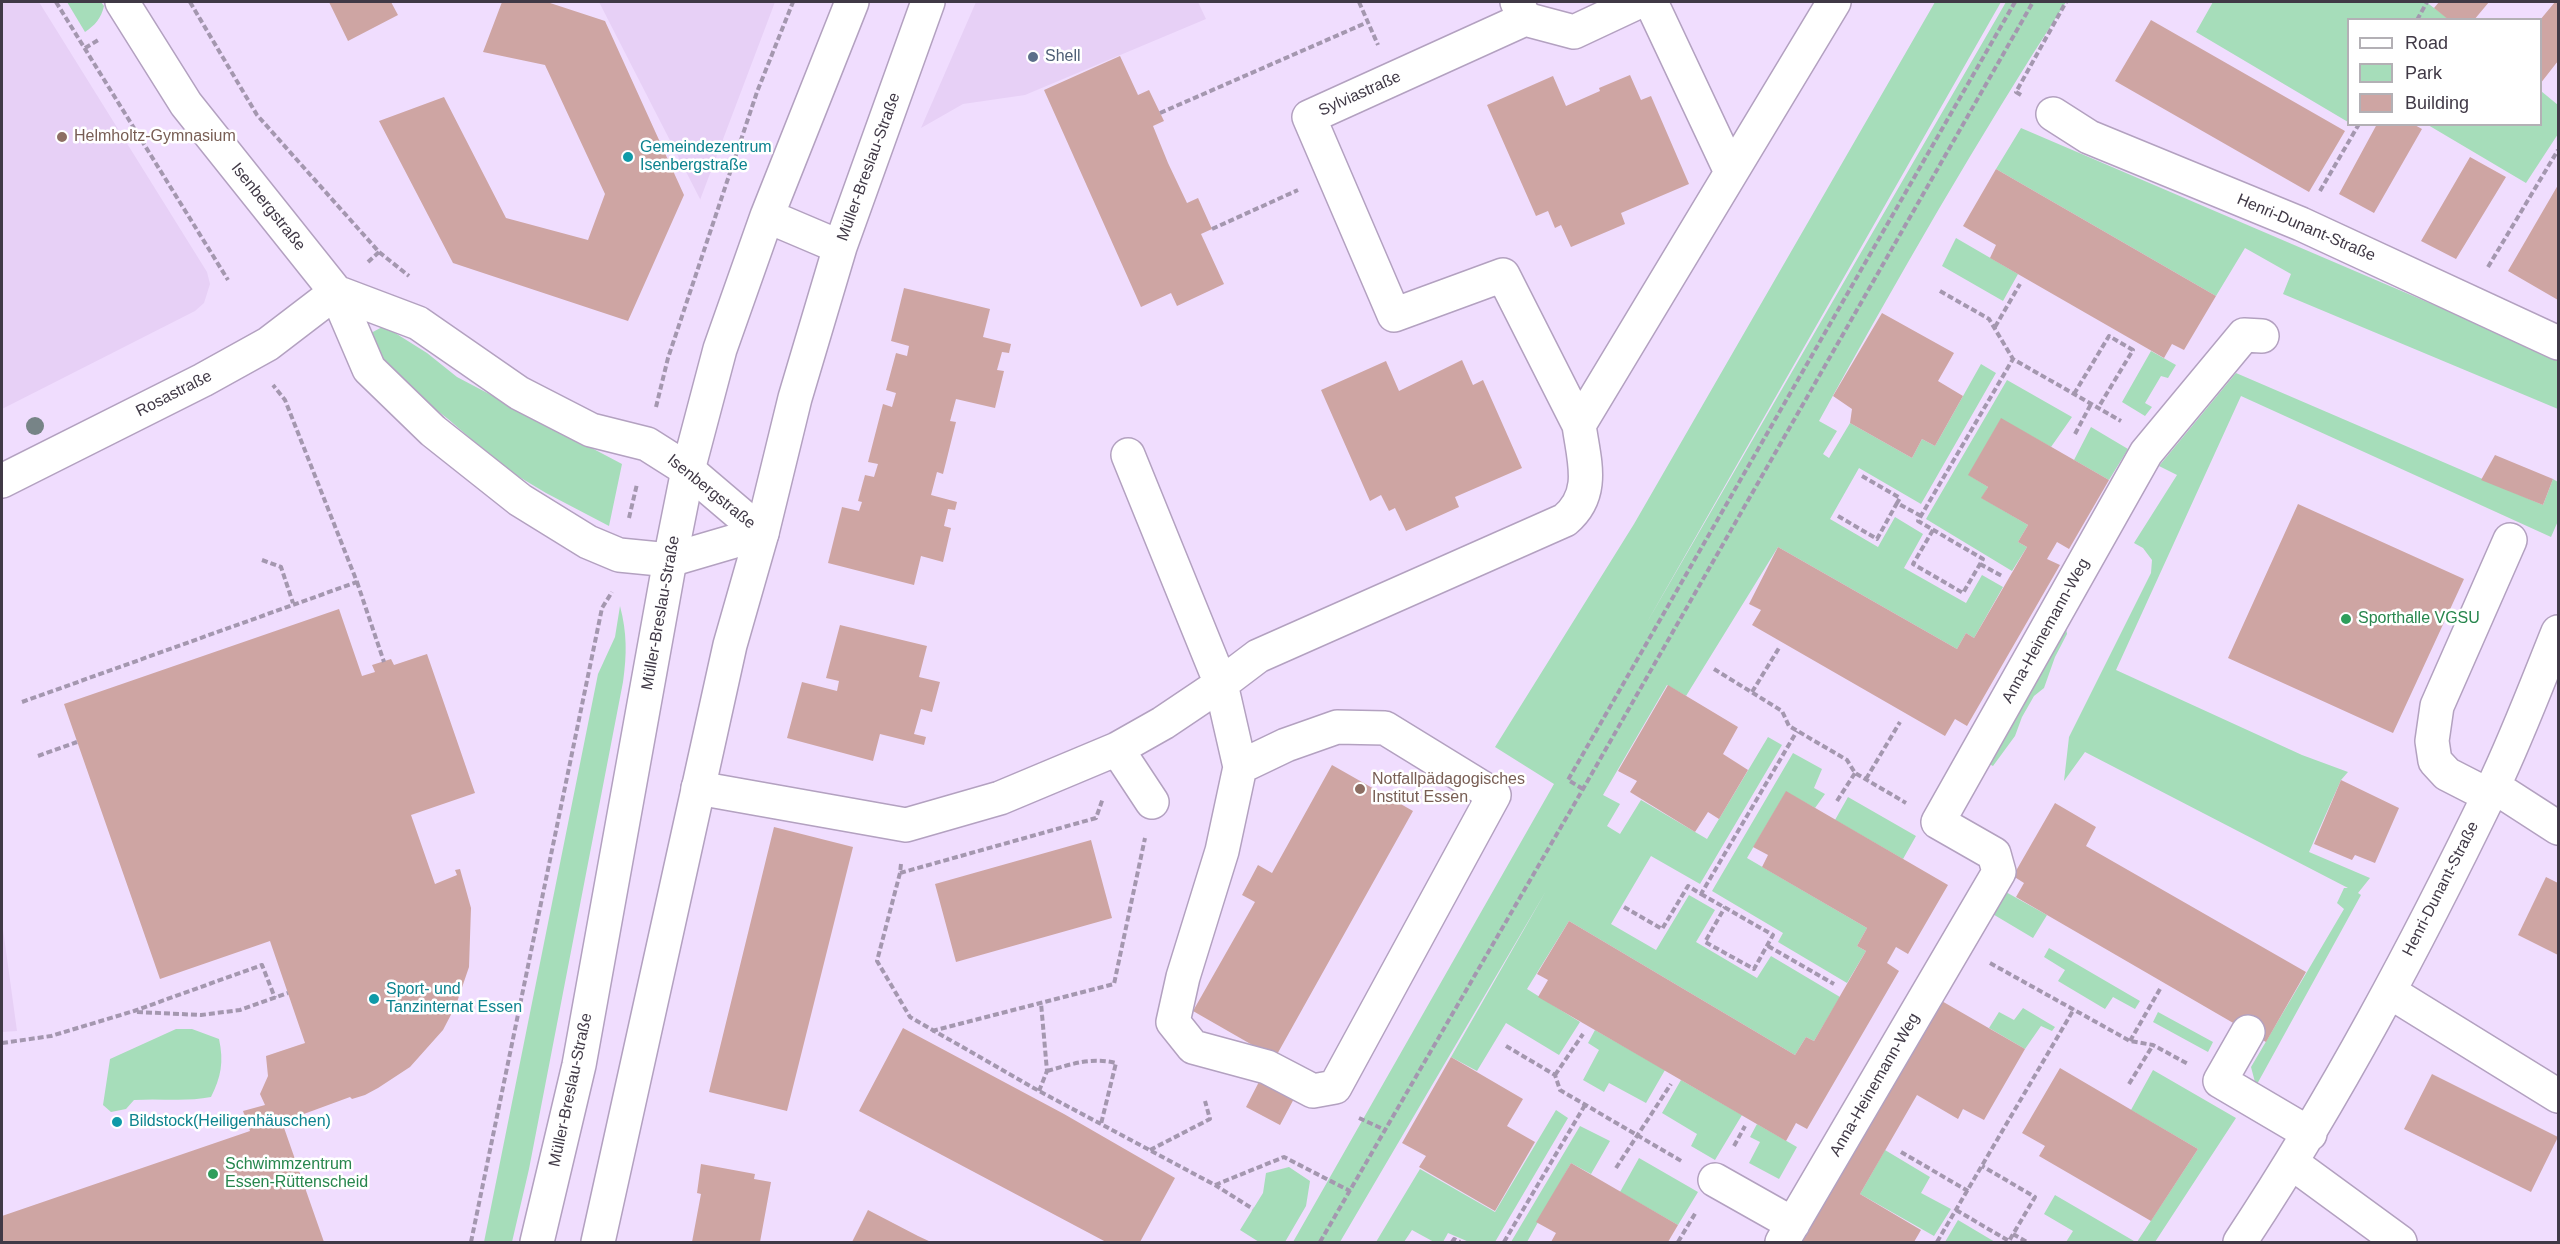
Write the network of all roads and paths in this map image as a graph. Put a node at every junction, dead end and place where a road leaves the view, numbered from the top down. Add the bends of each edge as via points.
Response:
1 (56, 2) edge
2 (122, 2) edge
3 (190, 2) edge
4 (793, 2) edge
5 (852, 2) edge
6 (928, 2) edge
7 (1359, 2) edge
8 (1638, 2) edge
9 (1651, 2) edge
10 (1834, 2) edge
11 (2015, 2) edge
12 (2033, 2) edge
13 (2066, 2) edge
14 (2427, 2) edge
15 (1521, 10) edge
16 (2418, 18) edge
17 (1368, 22) junction
18 (1394, 79) junction
19 (1160, 113) dead end
20 (2053, 114) joint
21 (2359, 126) edge
22 (2559, 150) edge
23 (1731, 172) junction
24 (1333, 174) junction
25 (767, 216) junction
26 (2301, 224) junction
27 (1212, 229) dead end
28 (840, 247) junction
29 (412, 279) dead end
30 (228, 280) dead end
31 (2020, 284) dead end
32 (1940, 291) dead end
33 (336, 292) junction
34 (2466, 300) junction
35 (1994, 327) junction
36 (2262, 336) dead end
37 (2559, 344) edge
38 (2013, 359) junction
39 (278, 378) dead end
40 (2074, 394) junction
41 (2091, 404) junction
42 (2098, 408) junction
43 (1579, 425) junction
44 (2075, 434) dead end
45 (2156, 441) junction
46 (647, 444) junction
47 (1128, 455) dead end
48 (688, 470) junction
49 (1862, 476) dead end
50 (2, 481) edge
51 (1897, 503) junction
52 (1838, 516) dead end
53 (1921, 516) junction
54 (1933, 530) junction
55 (762, 533) junction
56 (2510, 540) dead end
57 (619, 555) junction
58 (262, 560) dead end
59 (670, 560) junction
60 (1980, 564) junction
61 (2002, 576) dead end
62 (357, 582) junction
63 (293, 603) junction
64 (2559, 632) edge
65 (1779, 648) dead end
66 (384, 662) dead end
67 (1714, 669) dead end
68 (1221, 684) junction
69 (1752, 692) junction
70 (22, 702) dead end
71 (1900, 722) dead end
72 (1797, 731) junction
73 (77, 742) dead end
74 (1117, 749) junction
75 (38, 756) dead end
76 (1240, 766) junction
77 (1855, 773) junction
78 (1866, 779) junction
79 (698, 788) junction
80 (1583, 789) junction
81 (2491, 791) junction
82 (1838, 801) dead end
83 (1152, 802) junction
84 (1938, 822) junction
85 (903, 824) junction
86 (2559, 828) edge
87 (900, 873) junction
88 (1701, 894) junction
89 (1624, 907) dead end
90 (1725, 907) junction
91 (1958, 945) junction
92 (1768, 946) junction
93 (1833, 984) dead end
94 (2160, 989) dead end
95 (2390, 992) junction
96 (288, 993) dead end
97 (275, 998) junction
98 (1041, 1003) junction
99 (2074, 1009) junction
100 (134, 1011) junction
101 (932, 1030) junction
102 (2248, 1032) dead end
103 (1583, 1034) dead end
104 (2130, 1041) junction
105 (2, 1043) edge
106 (2153, 1045) junction
107 (1506, 1046) dead end
108 (1047, 1071) junction
109 (1555, 1075) junction
110 (2220, 1081) junction
111 (1671, 1084) dead end
112 (2129, 1084) dead end
113 (1039, 1092) junction
114 (2559, 1096) edge
115 (1205, 1101) dead end
116 (1585, 1105) junction
117 (1100, 1125) junction
118 (2310, 1134) junction
119 (1637, 1135) junction
120 (1149, 1150) junction
121 (1901, 1152) dead end
122 (2292, 1163) junction
123 (1982, 1166) junction
124 (1616, 1168) dead end
125 (1715, 1180) junction
126 (1215, 1185) junction
127 (1350, 1191) junction
128 (1968, 1191) junction
129 (1253, 1209) dead end
130 (1956, 1210) junction
131 (1787, 1233) edge
132 (2013, 1234) junction
133 (471, 1242) edge
134 (537, 1242) edge
135 (598, 1242) edge
136 (1320, 1242) edge
137 (1452, 1242) edge
138 (1460, 1242) edge
139 (1504, 1242) edge
140 (1678, 1242) edge
141 (1937, 1242) edge
142 (2027, 1242) edge
143 (2240, 1242) edge
144 (2400, 1242) edge

1 - 30 path
2 - 33 street, Isenbergstraße via 186,104
3 - 29 path via 257,115 379,252
4 - 46 path via 758,92 668,357
5 - 25 street, Müller-Breslau-Straße
6 - 28 street, Müller-Breslau-Straße
7 - 17 path
8 - 15 street via 1574,32
9 - 23 street
10 - 23 street
11 - 80 path via 1568,780
12 - 80 path
13 - 20 path via 2016,92
14 - 16 path
15 - 18 street, Sylviastraße
17 - 18 path
17 - 19 path
18 - 24 street, Sylviastraße via 1309,117
20 - 26 street, Henri-Dunant-Straße via 2089,137
21 - 26 path
22 - 34 path
23 - 43 street
24 - 27 path
24 - 43 street, Sylviastraße via 1394,315 1503,275
25 - 28 street
25 - 48 street, Müller-Breslau-Straße via 720,349
26 - 34 street, Henri-Dunant-Straße
28 - 55 street, Müller-Breslau-Straße via 795,398
31 - 35 path
32 - 35 path via 1989,319
33 - 46 street, Isenbergstraße via 418,323 519,393 591,430
33 - 50 street, Rosastraße via 268,344
33 - 57 street, Isenbergstraße via 369,369 433,432 520,500 588,542
34 - 37 street, Henri-Dunant-Straße
35 - 38 path
36 - 45 street, Anna-Heinemann-Weg via 2244,335
38 - 40 path
38 - 53 path
39 - 62 path via 271,382 285,400
40 - 41 path
40 - 42 path via 2109,336 2133,350
41 - 42 path
41 - 44 path
42 - 45 path
43 - 68 street via 1587,485 1577,509 1565,520 1258,656
45 - 84 street, Anna-Heinemann-Weg
46 - 48 street, Isenbergstraße
46 - 57 path
47 - 68 street
48 - 55 street, Isenbergstraße
48 - 59 street, Müller-Breslau-Straße
49 - 51 path via 1900,498
51 - 52 path via 1877,538
51 - 53 path
53 - 54 path via 1918,521
54 - 60 path via 1983,559
54 - 60 path via 1913,564 1963,593
55 - 59 street, Isenbergstraße
55 - 79 street, Müller-Breslau-Straße via 730,645
56 - 81 street via 2437,706 2432,741 2435,760 2447,774
57 - 59 street, Isenbergstraße
57 - 133 path via 612,592 602,608
58 - 63 path via 281,567
59 - 134 street, Müller-Breslau-Straße via 579,1065
60 - 61 path
62 - 63 path
62 - 66 path
63 - 70 path
64 - 81 street, Henri-Dunant-Straße
65 - 69 path
67 - 69 path
68 - 74 street
68 - 76 street
69 - 72 path via 1782,711 1789,726
71 - 78 path
72 - 77 path via 1847,760
72 - 88 path
73 - 75 path
74 - 83 street
74 - 85 street via 1000,798
76 - 76 street via 1222,851 1173,1022 1193,1047 1267,1067 1313,1091 1335,1087 1494,795 1385,728 1337,727
77 - 78 path
77 - 82 path
78 - 84 path
79 - 85 street
79 - 135 street, Müller-Breslau-Straße
80 - 127 path
81 - 86 street
81 - 95 street, Henri-Dunant-Straße
83 - 87 path via 1105,793 1096,818
83 - 98 path via 1114,984
84 - 91 street, Anna-Heinemann-Weg via 1994,854 1999,872
85 - 87 path
87 - 101 path via 878,961 910,1017
88 - 89 path via 1688,886 1662,929
88 - 90 path
90 - 92 path via 1773,935
90 - 92 path via 1705,942 1754,969
91 - 99 path
91 - 131 street, Anna-Heinemann-Weg
92 - 93 path
94 - 104 path
95 - 114 street
95 - 118 street, Henri-Dunant-Straße
96 - 97 path
97 - 100 path via 240,1010 201,1015
97 - 100 path via 262,965
98 - 101 path
98 - 108 path
99 - 104 path
99 - 123 path
100 - 105 path via 51,1036
101 - 113 path
102 - 110 street
103 - 109 path
104 - 106 path
106 - 110 path
106 - 112 path
107 - 109 path
108 - 113 path
108 - 117 path via 1085,1060 1116,1063
109 - 116 path via 1560,1090
110 - 118 street
111 - 119 path
113 - 117 path
115 - 120 path via 1210,1119
116 - 119 path
116 - 139 path
117 - 120 path
118 - 122 street, Henri-Dunant-Straße
119 - 124 path
119 - 125 path
120 - 126 path
121 - 128 path
122 - 143 street, Henri-Dunant-Straße
122 - 144 street
123 - 128 path
123 - 132 path via 2035,1197
125 - 131 street, Anna-Heinemann-Weg
125 - 140 path
126 - 127 path via 1284,1157
126 - 129 path
127 - 136 path
128 - 130 path
130 - 132 path via 2009,1241
130 - 141 path
132 - 142 path
137 - 138 path

